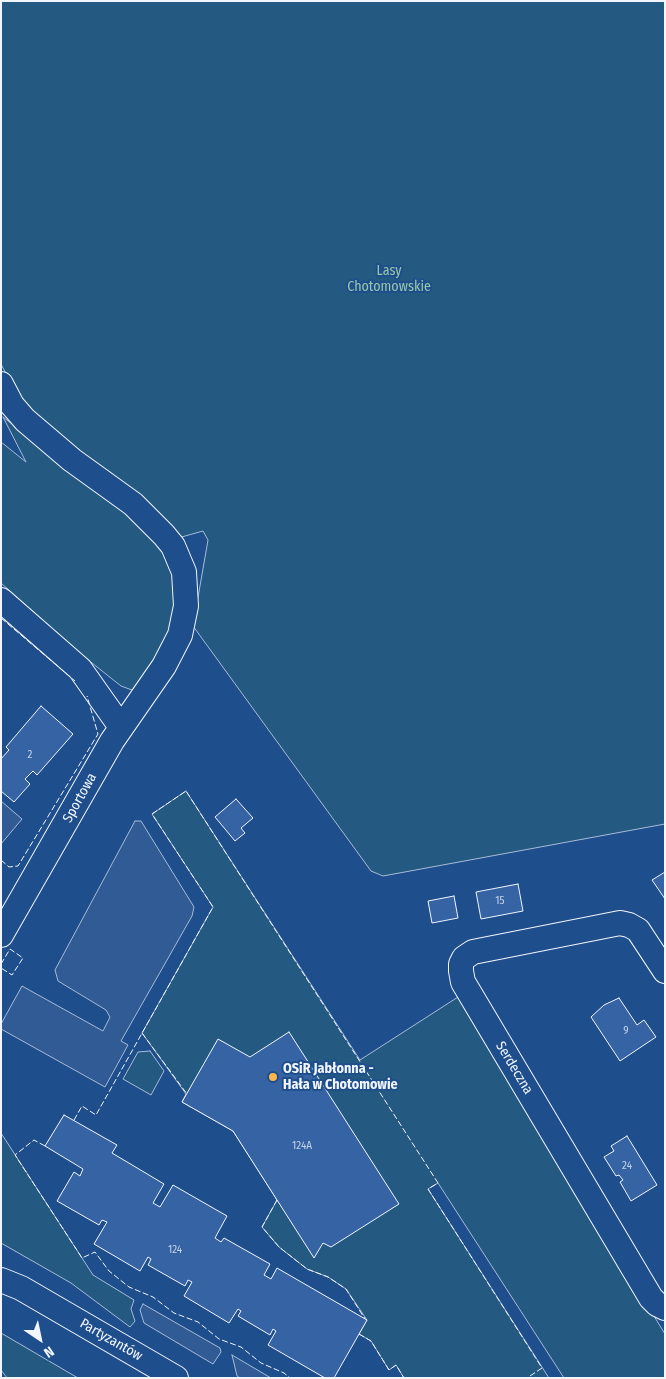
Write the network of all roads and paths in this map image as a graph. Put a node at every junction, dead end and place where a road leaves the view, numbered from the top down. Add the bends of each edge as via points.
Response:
1 (1, 384) edge
2 (1, 600) edge
3 (122, 725) junction
4 (9, 902) edge
5 (1, 935) edge
6 (665, 971) edge
7 (1, 1272) edge
8 (11, 1284) edge
9 (665, 1308) edge
10 (176, 1378) edge

1 - 3 street, Sportowa via 25,420 72,460 133,504 164,535 173,546 184,572 186,606 180,635 164,666
2 - 3 street via 80,669
3 - 4 street, Sportowa
4 - 5 street, Sportowa
6 - 9 street, Serdeczna via 638,930 620,923 473,952 461,964 463,982 651,1298
7 - 8 street, Partyzantów
8 - 10 street, Partyzantów

